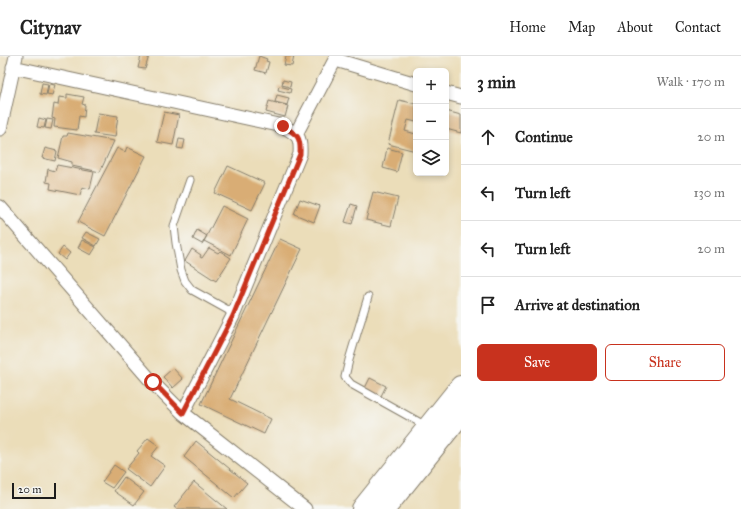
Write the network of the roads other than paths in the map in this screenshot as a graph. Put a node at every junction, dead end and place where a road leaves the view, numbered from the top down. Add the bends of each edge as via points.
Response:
1 (334, 57) edge
2 (15, 61) edge
3 (413, 83) edge
4 (449, 94) edge
5 (461, 96) edge
6 (0, 129) edge
7 (296, 134) junction
8 (190, 180) dead end
9 (0, 206) edge
10 (368, 297) dead end
11 (233, 316) junction
12 (461, 387) edge
13 (183, 413) junction
14 (461, 413) edge
15 (428, 428) junction
16 (305, 509) edge
17 (363, 509) edge
18 (384, 509) edge

1 - 3 street
1 - 7 street
2 - 6 street
2 - 7 street via 283,126
4 - 5 street
7 - 11 street via 301,143 300,154
8 - 11 lane via 174,226 181,270 192,290 228,310
9 - 13 street
10 - 15 lane via 345,377 351,384
11 - 13 street
12 - 15 highway
13 - 16 street
14 - 18 highway
15 - 17 highway

